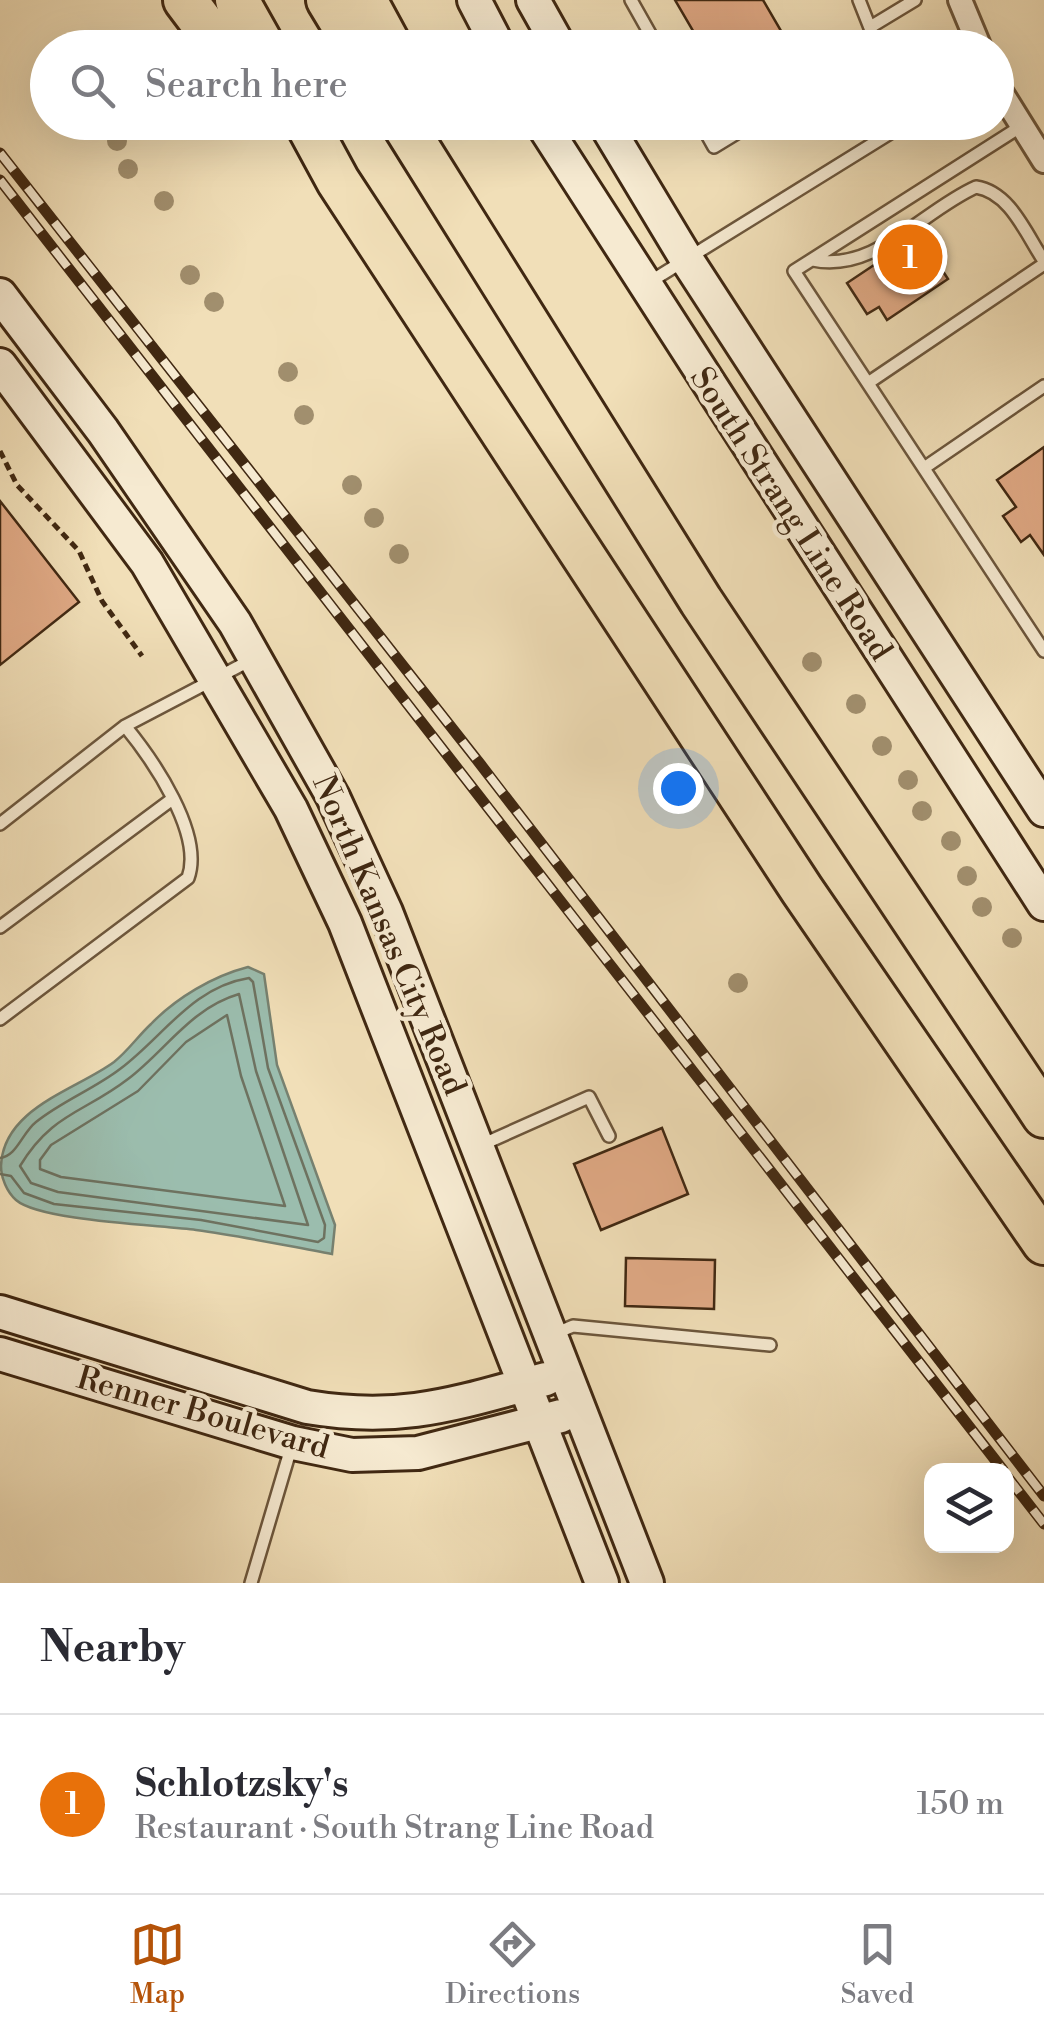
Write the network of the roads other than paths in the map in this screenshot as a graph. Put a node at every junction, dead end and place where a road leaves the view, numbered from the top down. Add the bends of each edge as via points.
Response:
1 (184, 0) edge
2 (238, 0) edge
3 (328, 0) edge
4 (365, 0) edge
5 (474, 0) edge
6 (534, 0) edge
7 (631, 0) edge
8 (859, 0) edge
9 (915, 0) edge
10 (960, 0) edge
11 (872, 26) junction
12 (207, 30) edge
13 (254, 30) edge
14 (346, 30) edge
15 (382, 30) edge
16 (490, 30) edge
17 (550, 30) edge
18 (648, 30) edge
19 (873, 30) edge
20 (972, 30) edge
21 (1014, 116) edge
22 (1020, 127) junction
23 (1014, 131) edge
24 (287, 140) edge
25 (316, 140) edge
26 (413, 140) edge
27 (444, 140) edge
28 (552, 140) edge
29 (615, 140) edge
30 (879, 140) edge
31 (1000, 140) edge
32 (1042, 152) edge
33 (338, 182) junction
34 (453, 207) junction
35 (686, 260) junction
36 (812, 260) junction
37 (1044, 262) edge
38 (643, 286) junction
39 (0, 295) edge
40 (0, 365) edge
41 (868, 383) junction
42 (1044, 386) edge
43 (924, 468) junction
44 (1040, 635) edge
45 (1044, 651) edge
46 (255, 658) junction
47 (216, 678) junction
48 (125, 726) junction
49 (171, 800) junction
50 (1044, 810) edge
51 (0, 824) edge
52 (1039, 888) edge
53 (0, 927) edge
54 (0, 1019) edge
55 (1044, 1116) edge
56 (609, 1136) dead end
57 (480, 1146) junction
58 (1044, 1243) edge
59 (0, 1312) edge
60 (554, 1334) junction
61 (770, 1345) dead end
62 (0, 1354) edge
63 (569, 1373) junction
64 (525, 1385) junction
65 (582, 1410) junction
66 (540, 1422) junction
67 (293, 1443) junction
68 (251, 1583) edge
69 (602, 1583) edge
70 (647, 1583) edge

1 - 12 highway
2 - 13 highway
3 - 14 highway
4 - 15 highway
5 - 16 main road
6 - 17 main road
7 - 18 lane
8 - 11 lane
9 - 11 lane
10 - 20 street
11 - 19 lane
21 - 22 street
22 - 23 lane
22 - 32 street
24 - 33 highway via 297,155
25 - 33 highway
26 - 34 highway
27 - 34 highway via 452,155
28 - 38 main road, South Strang Line Road
29 - 35 main road, South Strang Line Road
30 - 35 lane
31 - 36 lane
33 - 58 highway via 802,890
34 - 55 highway via 722,634
35 - 38 lane
35 - 50 main road, South Strang Line Road
36 - 37 lane via 837,265 862,258 976,187 1005,201
36 - 41 lane via 794,271
37 - 41 lane
38 - 52 main road, South Strang Line Road
39 - 46 main road, North Kansas City Road via 103,431
40 - 47 main road, North Kansas City Road via 147,564
41 - 43 lane
42 - 43 lane
43 - 44 lane
44 - 45 lane
46 - 47 lane
46 - 57 main road, North Kansas City Road via 333,797
47 - 48 lane
47 - 64 main road, North Kansas City Road via 345,923
48 - 49 lane via 154,762
48 - 51 lane
49 - 53 lane
49 - 54 lane via 194,851 188,878
56 - 57 lane via 589,1096
57 - 60 main road, North Kansas City Road
59 - 64 main road, Renner Boulevard via 347,1414 412,1414
60 - 61 lane via 574,1326
60 - 63 main road, North Kansas City Road
62 - 67 main road, Renner Boulevard
63 - 64 main road, Renner Boulevard
63 - 65 main road, North Kansas City Road
64 - 66 main road, North Kansas City Road
65 - 66 main road, Renner Boulevard
65 - 70 main road, North Kansas City Road
66 - 67 main road, Renner Boulevard via 386,1456
66 - 69 main road, North Kansas City Road
67 - 68 lane

